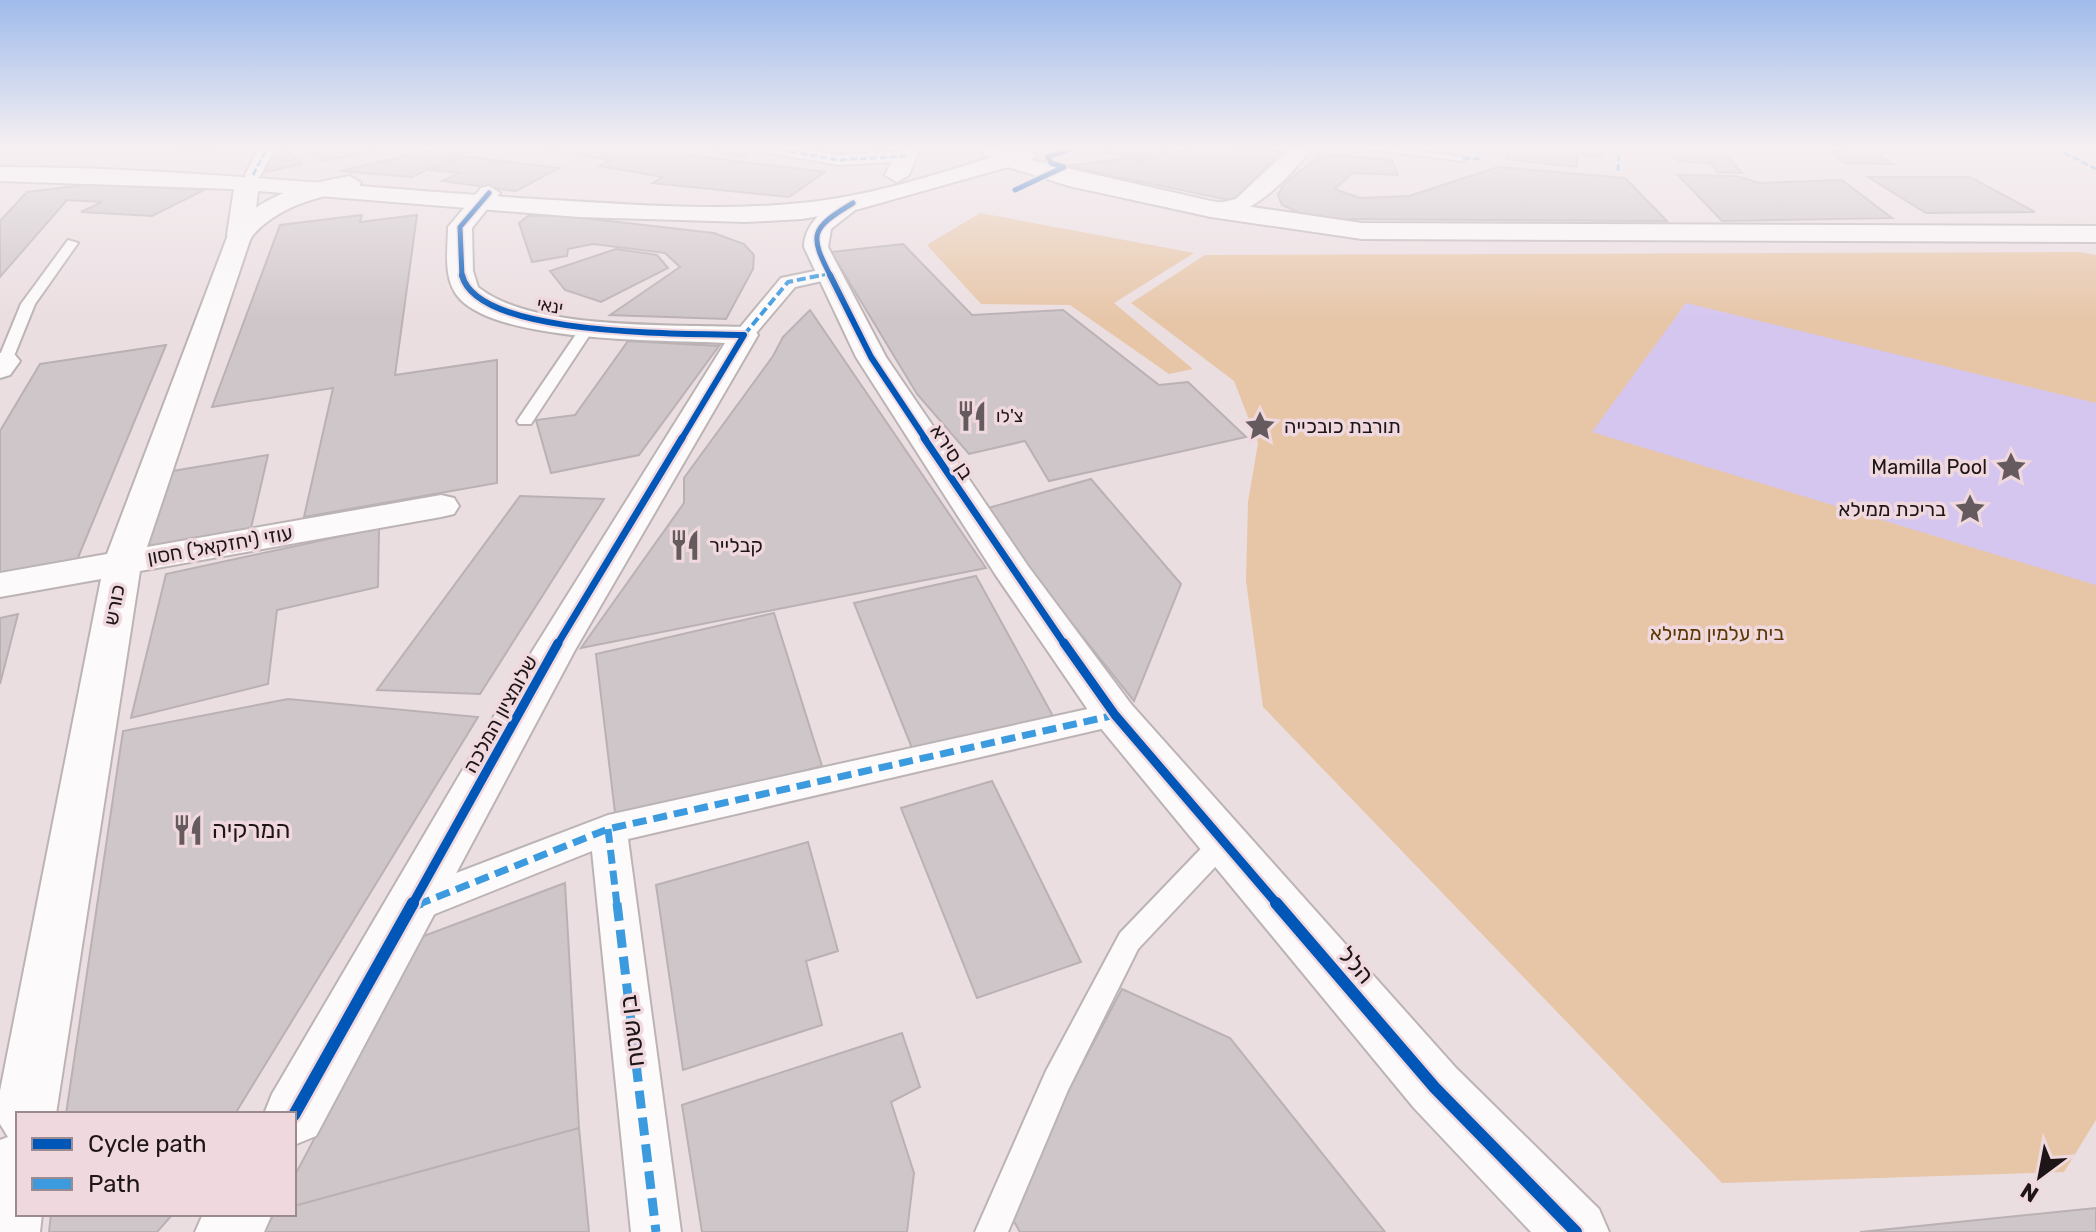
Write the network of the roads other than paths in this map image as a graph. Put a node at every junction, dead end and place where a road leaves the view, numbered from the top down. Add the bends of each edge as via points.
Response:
1 (245, 205) edge
2 (275, 205) edge
3 (479, 205) edge
4 (569, 205) edge
5 (837, 205) edge
6 (849, 205) edge
7 (1125, 205) edge
8 (1190, 205) edge
9 (1241, 205) edge
10 (1266, 205) edge
11 (1215, 211) junction
12 (1290, 224) junction
13 (1424, 233) junction
14 (240, 235) junction
15 (2092, 236) edge
16 (72, 243) dead end
17 (829, 274) junction
18 (588, 327) junction
19 (744, 335) junction
20 (2, 365) edge
21 (525, 421) dead end
22 (441, 506) dead end
23 (123, 562) junction
24 (0, 585) edge
25 (1115, 715) junction
26 (608, 829) junction
27 (1224, 841) junction
28 (410, 908) junction
29 (26, 1112) edge
30 (296, 1112) edge
31 (16, 1176) edge
32 (7, 1232) edge
33 (656, 1232) edge
34 (991, 1232) edge
35 (1576, 1232) edge

1 - 14 street
2 - 14 street, כורש via 249,222
3 - 18 street, ינאי via 460,227 463,281 470,295 496,310 540,322
4 - 5 street via 691,215
6 - 17 street, בן סירא via 830,217 815,239
7 - 13 street via 1315,237
8 - 11 street
9 - 11 street
10 - 12 street
11 - 12 street
12 - 13 street
13 - 15 street
14 - 23 street, כורש
16 - 20 lane via 28,304
17 - 19 street, שלומציון המלכה via 788,282
17 - 25 street, בן סירא via 871,357 1005,562
18 - 19 street, ינאי
18 - 21 lane
19 - 28 street, שלומציון המלכה via 561,637
22 - 23 street, עוזי (יחזקאל) חסון
23 - 24 street, עוזי (יחזקאל) חסון
23 - 29 street, כורש
25 - 26 street
25 - 27 street, הלל
26 - 28 street
26 - 33 street, בן שטח
27 - 34 lane via 1129,941 1057,1081
27 - 35 street, הלל via 1435,1088
28 - 30 street, שלומציון המלכה
31 - 32 street

